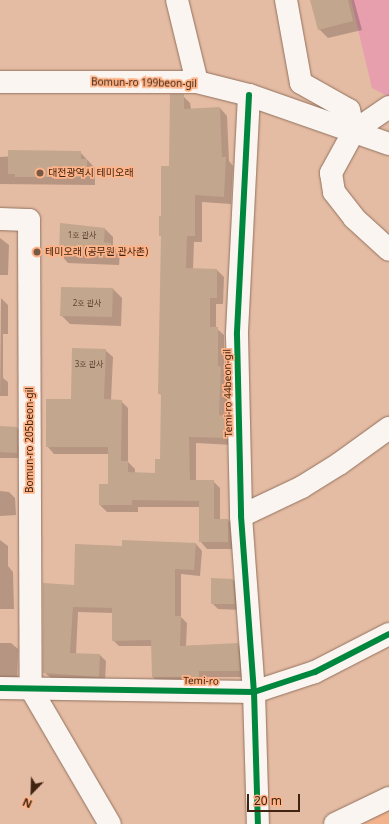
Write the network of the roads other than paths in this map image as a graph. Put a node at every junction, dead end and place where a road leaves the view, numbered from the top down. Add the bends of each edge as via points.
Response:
1 (177, 0) edge
2 (286, 0) edge
3 (0, 82) edge
4 (198, 82) junction
5 (249, 95) junction
6 (389, 107) edge
7 (354, 131) junction
8 (389, 144) edge
9 (0, 219) edge
10 (389, 250) edge
11 (389, 428) edge
12 (241, 516) junction
13 (389, 634) edge
14 (0, 688) edge
15 (31, 689) junction
16 (254, 692) junction
17 (389, 798) edge
18 (110, 824) edge
19 (258, 824) edge
20 (335, 824) edge

1 - 4 street
2 - 7 street via 301,83 349,110
3 - 4 street, Bomun-ro 199beon-gil
4 - 5 street, Bomun-ro 199beon-gil
5 - 7 street, Bomun-ro 199beon-gil
5 - 12 street, Temi-ro 44beon-gil via 237,335
6 - 7 street
7 - 8 street, Bomun-ro 199beon-gil
7 - 10 street via 332,173 334,192 354,218
9 - 15 street, Bomun-ro 205beon-gil via 29,220
11 - 12 street via 302,487
12 - 16 street, Temi-ro 44beon-gil
13 - 16 street, Temi-ro via 315,672
14 - 15 street, Temi-ro
15 - 16 street, Temi-ro
15 - 18 street
16 - 19 street, Temi-ro 44beon-gil
17 - 20 street

